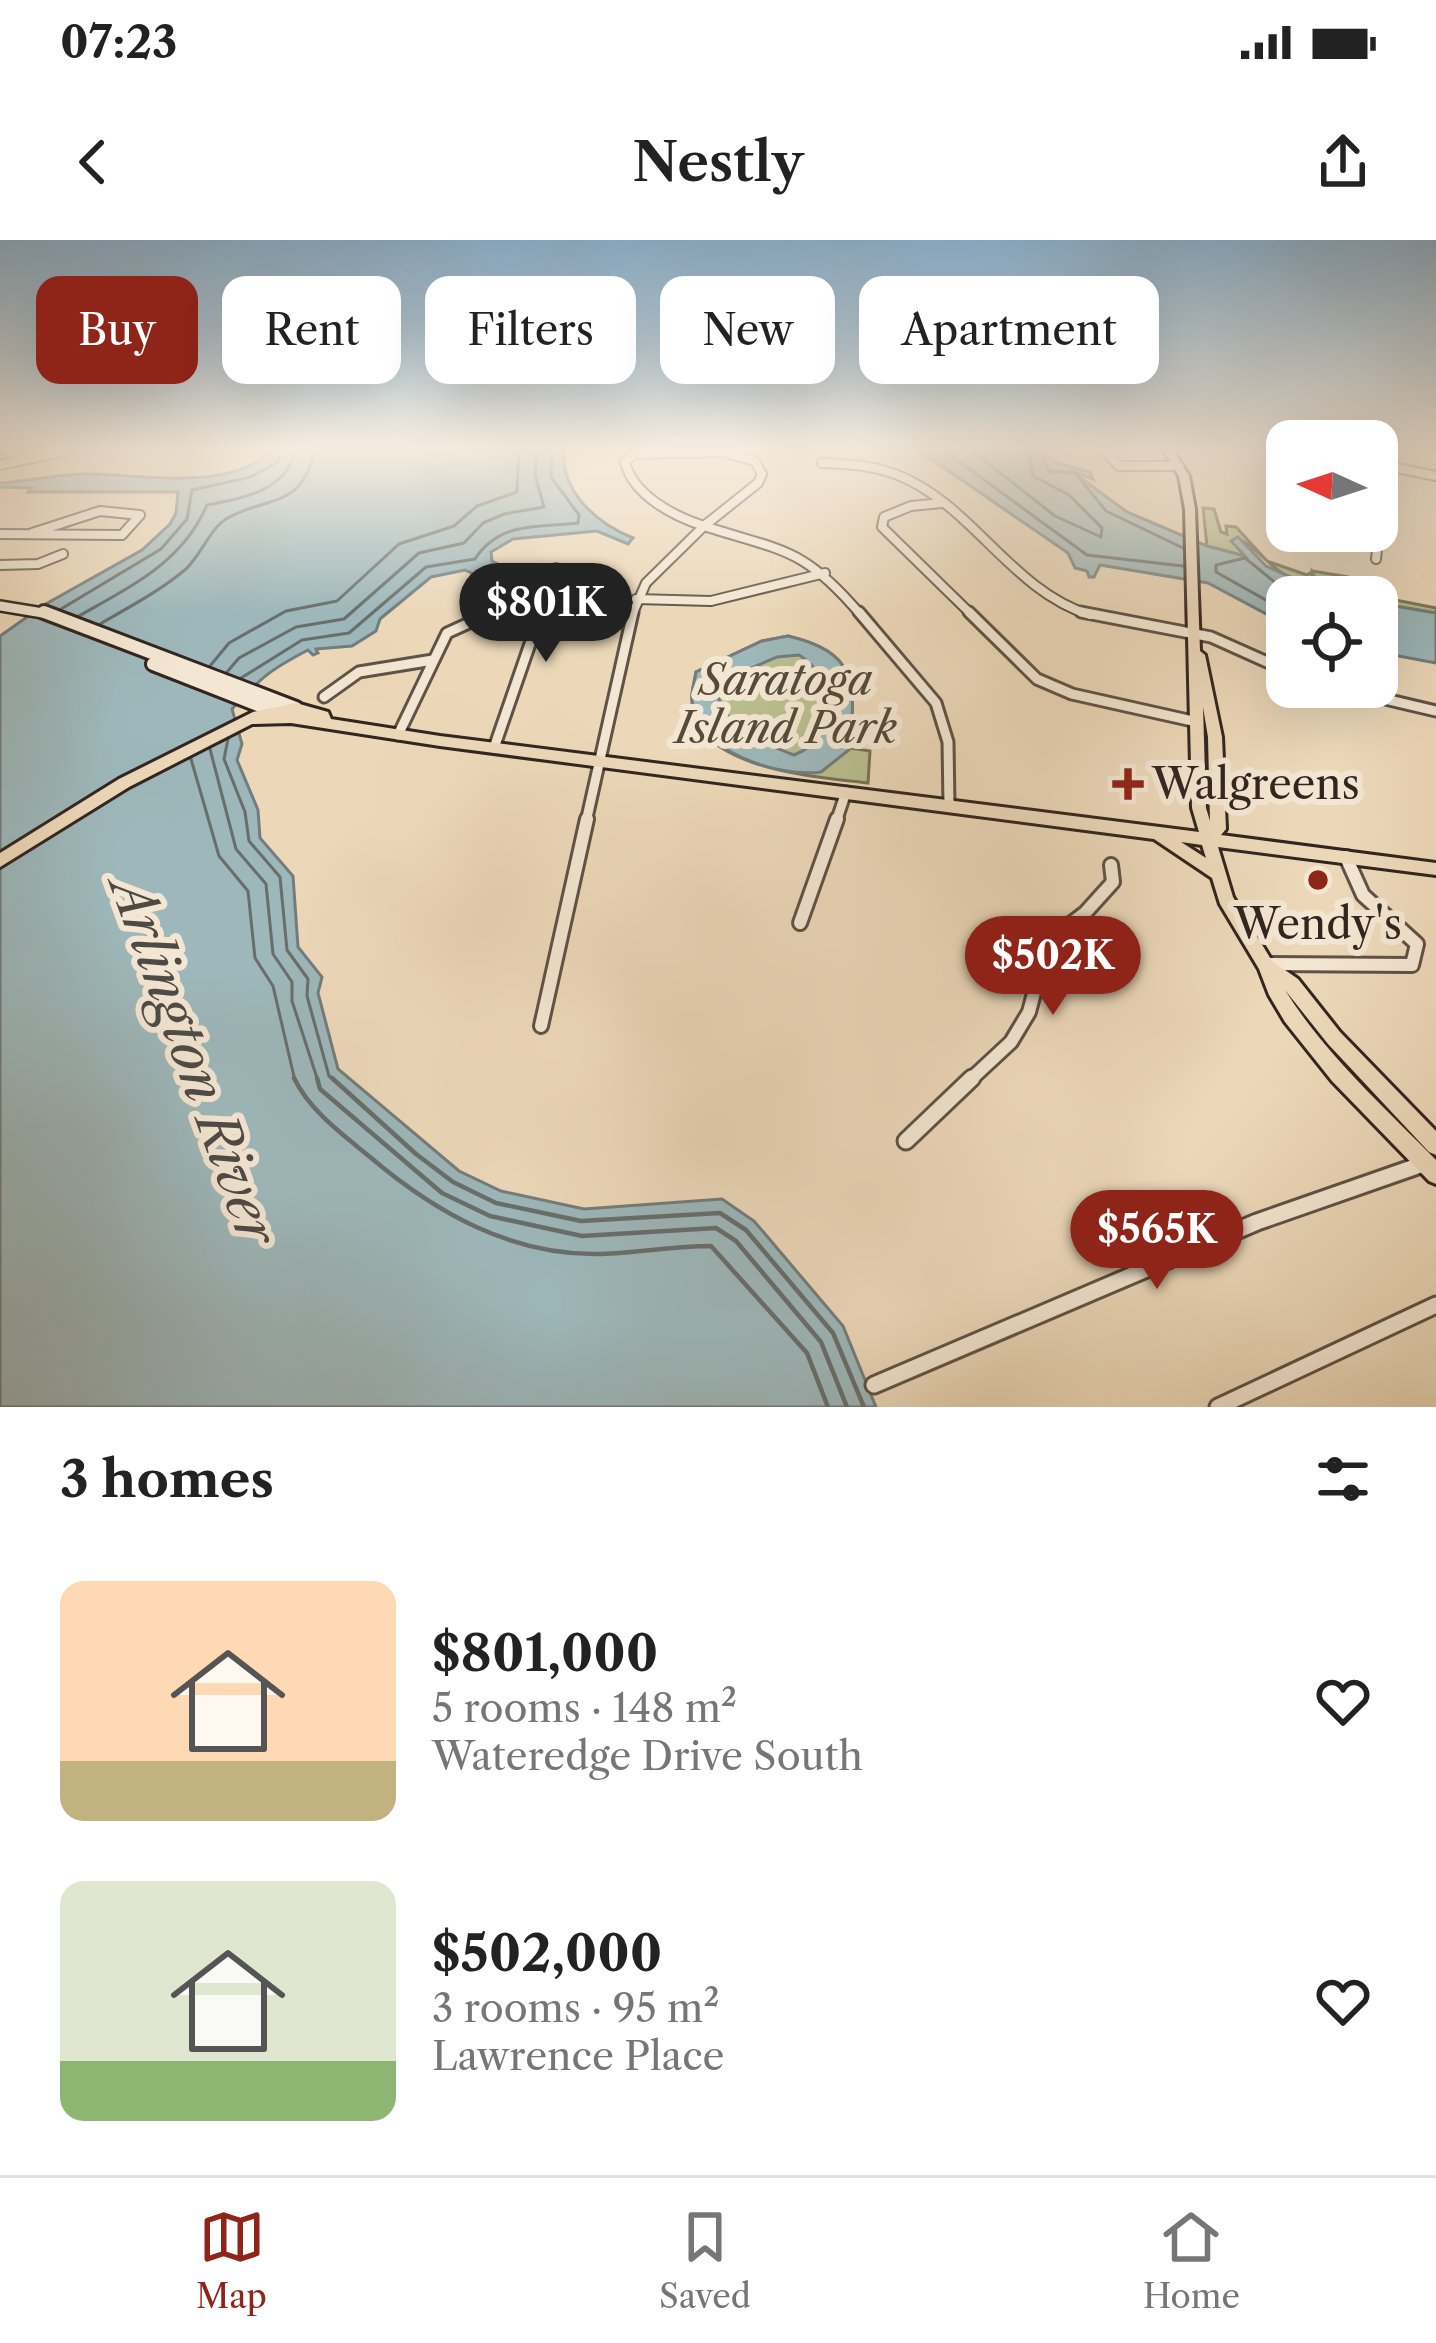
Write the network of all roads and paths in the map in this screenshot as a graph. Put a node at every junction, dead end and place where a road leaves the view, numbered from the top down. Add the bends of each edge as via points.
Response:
1 (657, 504) edge
2 (733, 504) edge
3 (935, 504) edge
4 (944, 504) edge
5 (1189, 504) edge
6 (708, 526) junction
7 (32, 533) junction
8 (0, 534) edge
9 (1376, 552) edge
10 (64, 554) dead end
11 (1376, 559) dead end
12 (0, 565) edge
13 (556, 568) dead end
14 (825, 573) junction
15 (636, 599) junction
16 (15, 609) edge
17 (541, 609) junction
18 (1196, 634) junction
19 (1196, 651) junction
20 (433, 660) junction
21 (1266, 661) edge
22 (247, 697) junction
23 (324, 697) dead end
24 (1398, 702) edge
25 (268, 710) junction
26 (1436, 711) edge
27 (293, 713) junction
28 (253, 719) junction
29 (1197, 722) junction
30 (398, 735) junction
31 (494, 748) junction
32 (599, 760) junction
33 (846, 792) junction
34 (949, 805) junction
35 (1218, 812) junction
36 (1142, 829) junction
37 (1208, 837) junction
38 (1254, 844) junction
39 (1346, 856) junction
40 (0, 862) edge
41 (1111, 865) dead end
42 (1436, 868) edge
43 (1217, 875) junction
44 (800, 923) dead end
45 (1265, 965) junction
46 (541, 1025) dead end
47 (906, 1141) dead end
48 (1433, 1161) edge
49 (1436, 1305) edge
50 (874, 1385) dead end
51 (1218, 1407) edge

1 - 6 street
2 - 6 street
3 - 29 street via 887,514 882,527 1027,671 1072,694
4 - 18 street via 1069,608
5 - 18 main road
6 - 14 street
6 - 15 street via 653,573
7 - 7 street via 122,535 140,515 100,512
7 - 8 street
9 - 11 street
10 - 12 street
13 - 17 street
14 - 15 street via 711,602
14 - 34 street via 936,703 948,742
15 - 32 street
16 - 22 main road
17 - 20 street via 455,628
17 - 31 street
18 - 19 main road
18 - 21 street
19 - 29 main road
19 - 35 main road via 1215,737
20 - 23 street via 358,671
20 - 30 street
22 - 25 main road
22 - 27 main road
24 - 26 street
25 - 27 main road
25 - 28 main road
27 - 28 main road
27 - 30 main road
28 - 40 main road via 137,776
29 - 37 main road via 1199,808
30 - 31 main road
31 - 32 main road
32 - 33 main road
32 - 46 street
33 - 34 main road
33 - 44 street
34 - 36 main road
35 - 37 main road via 1218,829
35 - 38 main road
36 - 37 main road
36 - 43 main road
37 - 38 main road
37 - 43 main road
38 - 39 main road
39 - 42 main road
39 - 45 street via 1363,895 1417,944 1412,965
41 - 47 street via 1113,882 1048,940 1024,1025
43 - 45 main road
45 - 48 main road via 1270,988 1302,1028
48 - 50 street via 1257,1222
49 - 51 street

